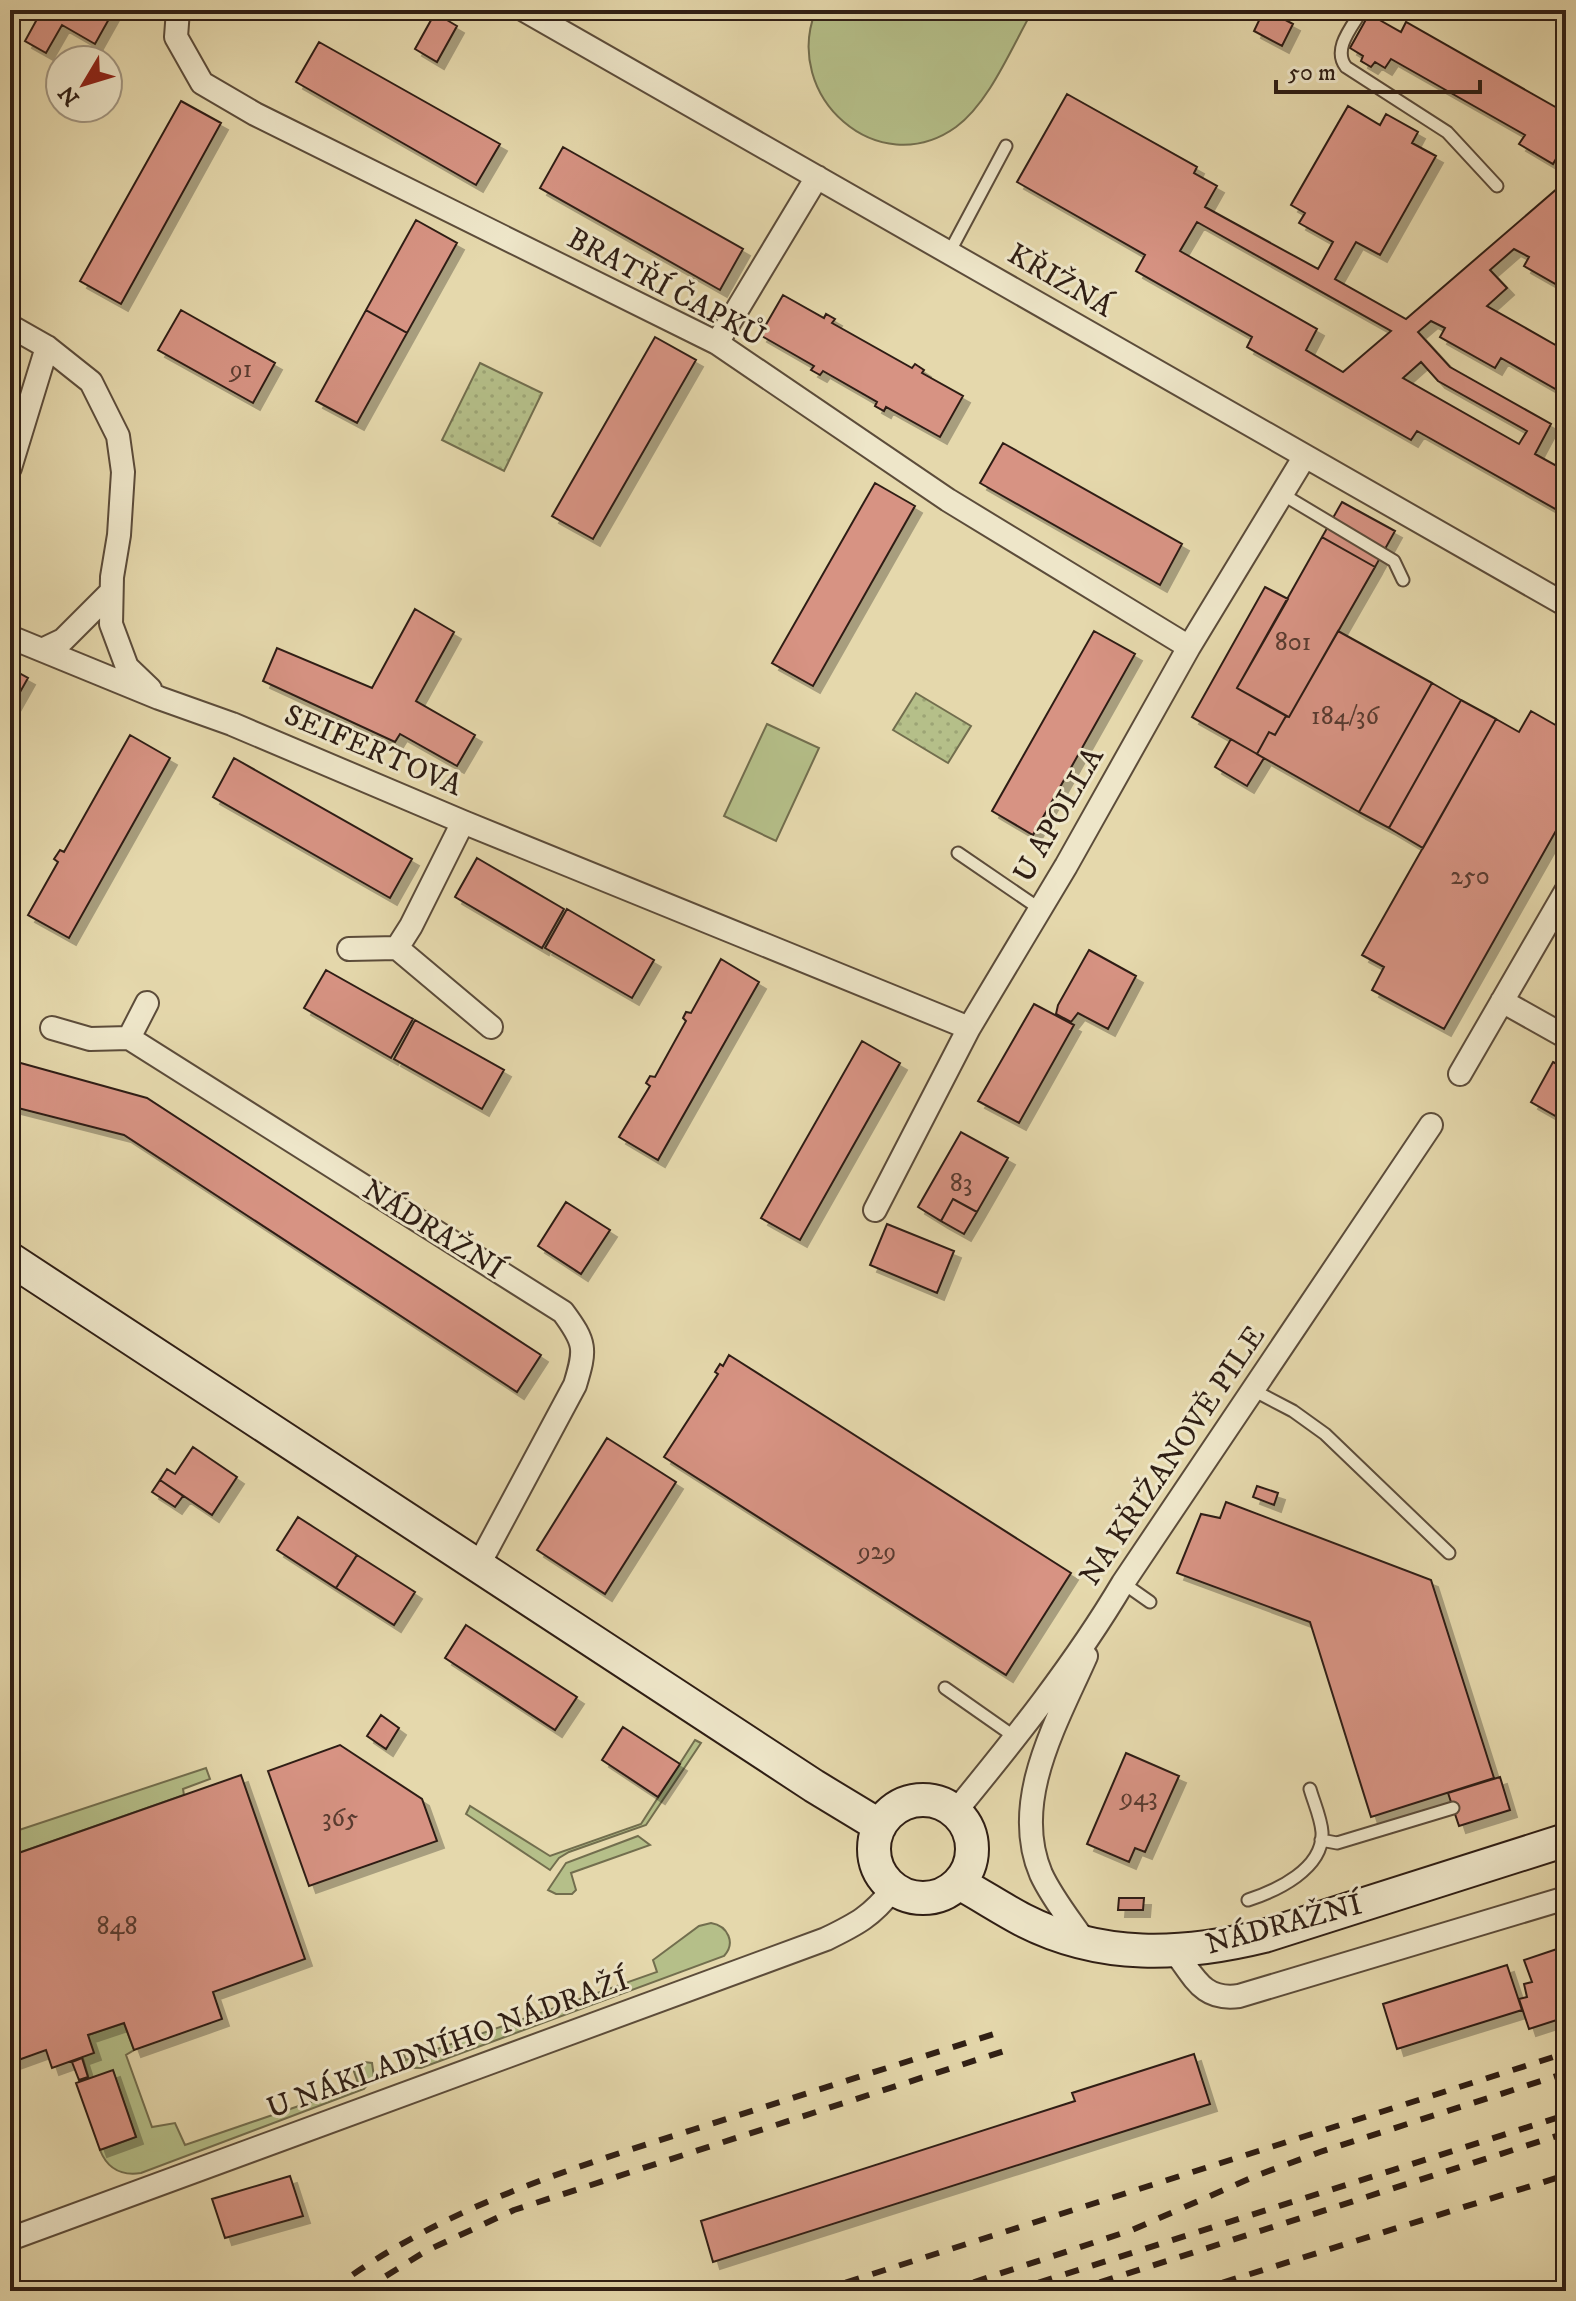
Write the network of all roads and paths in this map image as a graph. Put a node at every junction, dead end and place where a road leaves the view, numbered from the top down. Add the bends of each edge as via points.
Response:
1 (178, 10) edge
2 (524, 10) edge
3 (1362, 10) edge
4 (1006, 146) dead end
5 (817, 177) junction
6 (1497, 186) dead end
7 (949, 253) junction
8 (10, 326) edge
9 (717, 343) junction
10 (47, 347) junction
11 (1305, 456) junction
12 (10, 468) edge
13 (1282, 494) junction
14 (1403, 580) dead end
15 (111, 592) junction
16 (1566, 605) edge
17 (10, 637) edge
18 (1189, 647) junction
19 (42, 650) junction
20 (159, 698) junction
21 (463, 822) junction
22 (958, 853) dead end
23 (1566, 891) edge
24 (1040, 909) junction
25 (397, 948) junction
26 (349, 949) dead end
27 (1502, 1001) junction
28 (147, 1003) dead end
29 (491, 1027) dead end
30 (52, 1028) dead end
31 (969, 1028) junction
32 (1566, 1037) edge
33 (129, 1038) junction
34 (1460, 1074) dead end
35 (1431, 1125) dead end
36 (875, 1210) dead end
37 (10, 1259) edge
38 (1253, 1390) junction
39 (1449, 1553) dead end
40 (478, 1566) junction
41 (1123, 1583) junction
42 (1150, 1602) dead end
43 (1102, 1618) junction
44 (945, 1688) dead end
45 (1015, 1737) junction
46 (1310, 1789) dead end
47 (1453, 1808) dead end
48 (955, 1812) junction
49 (880, 1826) junction
50 (1321, 1840) junction
51 (1566, 1840) edge
52 (959, 1883) junction
53 (893, 1889) junction
54 (1566, 1898) edge
55 (1248, 1900) dead end
56 (1085, 1942) junction
57 (1175, 1952) junction
58 (10, 2239) edge

1 - 9 street, BRATŘÍ ČAPKŮ via 176,37 202,83
2 - 5 street, KŘIŽNÁ
3 - 6 lane via 1342,45 1346,67 1447,132
4 - 7 lane
5 - 7 street, KŘIŽNÁ
5 - 9 street
7 - 11 street, KŘIŽNÁ
8 - 10 street, SEIFERTOVA
9 - 18 street, BRATŘÍ ČAPKŮ via 948,500
10 - 12 street
10 - 15 street, SEIFERTOVA via 91,382 118,436 123,472
11 - 13 street, U APOLLA
11 - 16 street, KŘIŽNÁ
13 - 14 lane via 1394,561
13 - 18 street, U APOLLA
15 - 19 street via 63,640
15 - 20 street, SEIFERTOVA via 111,624 127,667
17 - 19 street
18 - 24 street, U APOLLA
19 - 20 street
20 - 21 street, SEIFERTOVA
21 - 25 street
21 - 31 street, SEIFERTOVA
22 - 24 lane
23 - 27 street
24 - 31 street, U APOLLA
25 - 26 street
25 - 29 street
27 - 32 street
27 - 34 street
28 - 33 street
30 - 33 street via 90,1039
31 - 36 street, U APOLLA
33 - 40 street, NÁDRAŽNÍ via 563,1312 578,1332 584,1354 575,1385
35 - 38 street, NA KŘIŽANOVĚ PILE
37 - 40 main road
38 - 39 lane via 1325,1434
38 - 41 street, NA KŘIŽANOVĚ PILE
40 - 49 main road
41 - 42 lane
41 - 43 street, NA KŘIŽANOVĚ PILE
43 - 45 street, NA KŘIŽANOVĚ PILE
43 - 56 street via 1042,1759 1031,1816 1042,1876
44 - 45 lane
45 - 48 street, NA KŘIŽANOVĚ PILE
46 - 50 lane
47 - 50 lane via 1337,1843
48 - 49 main road via 938,1802 909,1802
48 - 52 main road via 966,1824 972,1846 971,1862
49 - 53 main road via 875,1860
50 - 55 lane via 1292,1881
51 - 57 main road, NÁDRAŽNÍ via 1264,1936
52 - 53 main road via 933,1898
52 - 56 main road, NÁDRAŽNÍ via 1024,1920
53 - 58 street, U NÁKLADNÍHO NÁDRAŽÍ via 863,1921 826,1939
54 - 57 street via 1239,1996 1218,1998 1208,1993
56 - 57 main road, NÁDRAŽNÍ

